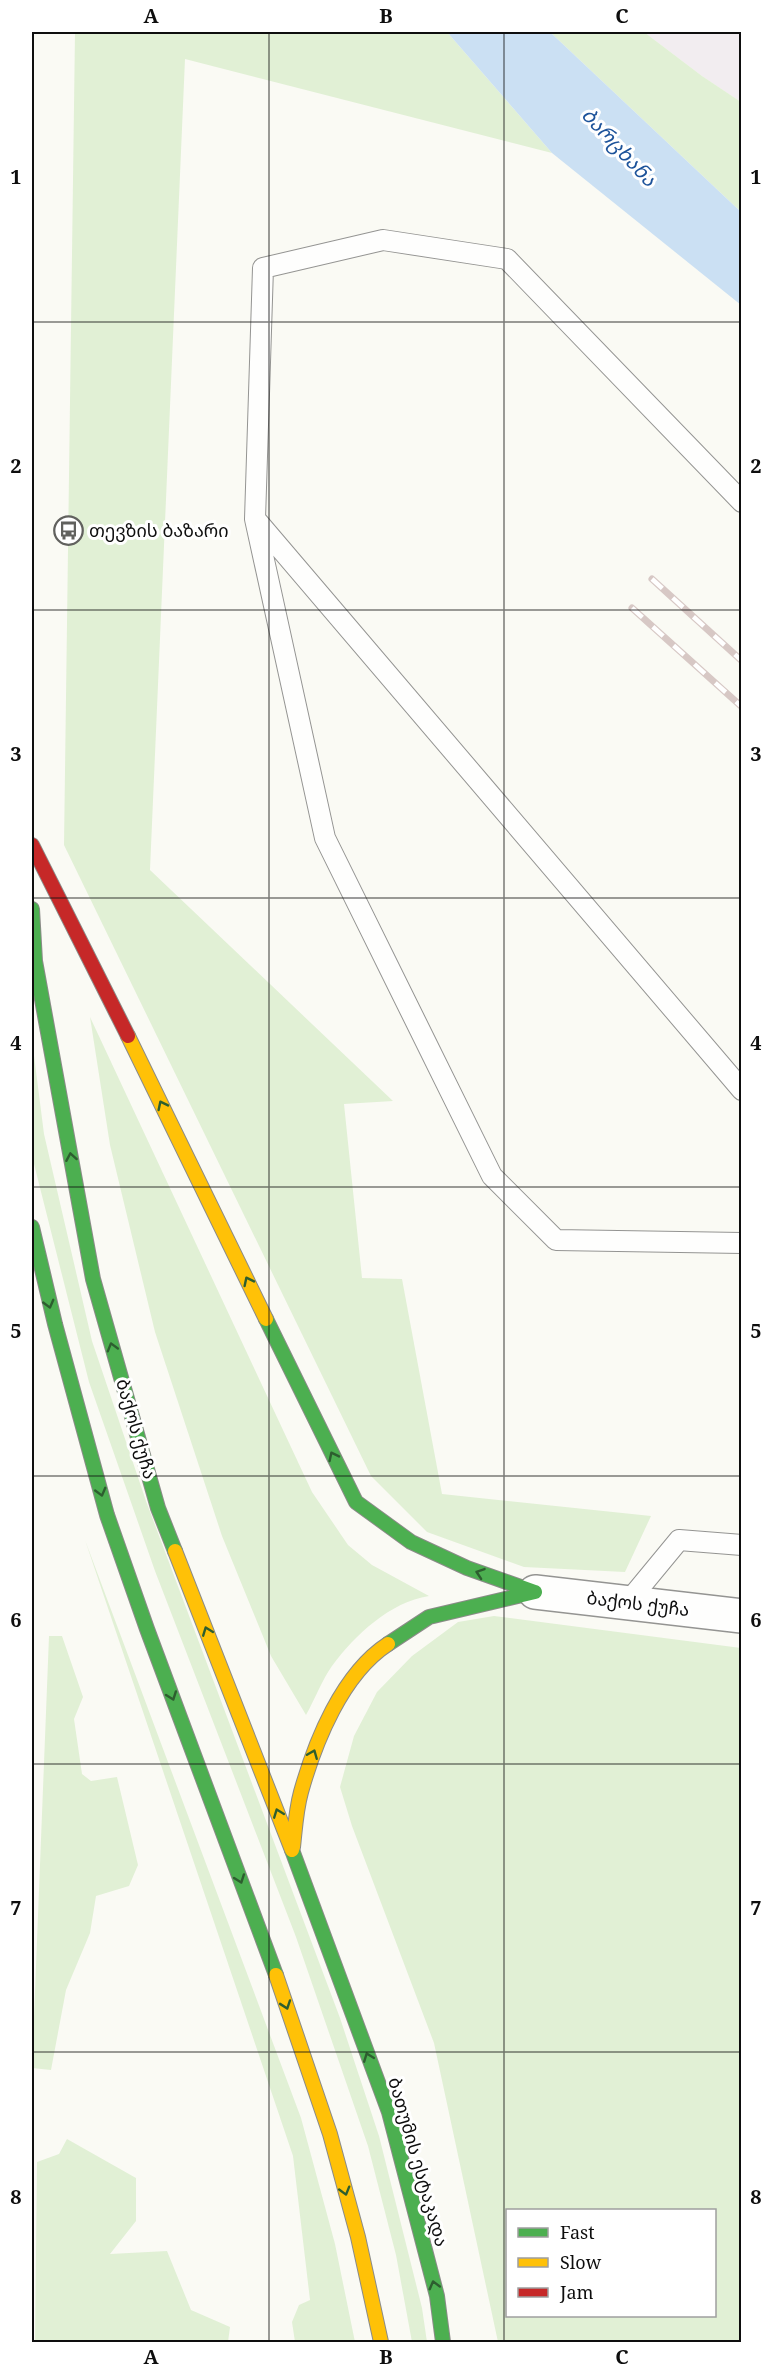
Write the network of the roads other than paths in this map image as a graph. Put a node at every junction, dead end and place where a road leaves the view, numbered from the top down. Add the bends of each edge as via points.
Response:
1 (741, 502) edge
2 (255, 519) junction
3 (32, 845) edge
4 (32, 909) edge
5 (741, 1090) edge
6 (32, 1227) edge
7 (741, 1243) edge
8 (741, 1545) edge
9 (535, 1592) junction
10 (627, 1603) junction
11 (741, 1617) edge
12 (293, 1852) junction
13 (320, 1927) joint
14 (381, 2343) edge
15 (443, 2343) edge

1 - 2 lane via 507,259 383,240 263,268
2 - 5 lane
2 - 7 lane via 325,838 492,1176 556,1240
9 -> 3 main road via 466,1568 411,1542 356,1502
12 -> 4 main road, ბაქოს ქუჩა via 158,1508 93,1279 35,962
6 -> 14 main road via 45,1292 110,1526 266,1950 328,2134 367,2270
8 - 10 lane via 679,1540
9 - 10 street, ბაქოს ქუჩა
12 -> 9 main road via 300,1794 323,1729 341,1696 373,1654 429,1617
10 - 11 street, ბაქოს ქუჩა
12 - 13 main road, ბაქოს ქუჩა
15 -> 13 main road, ბათუმის ესტაკადა via 437,2296 389,2112

